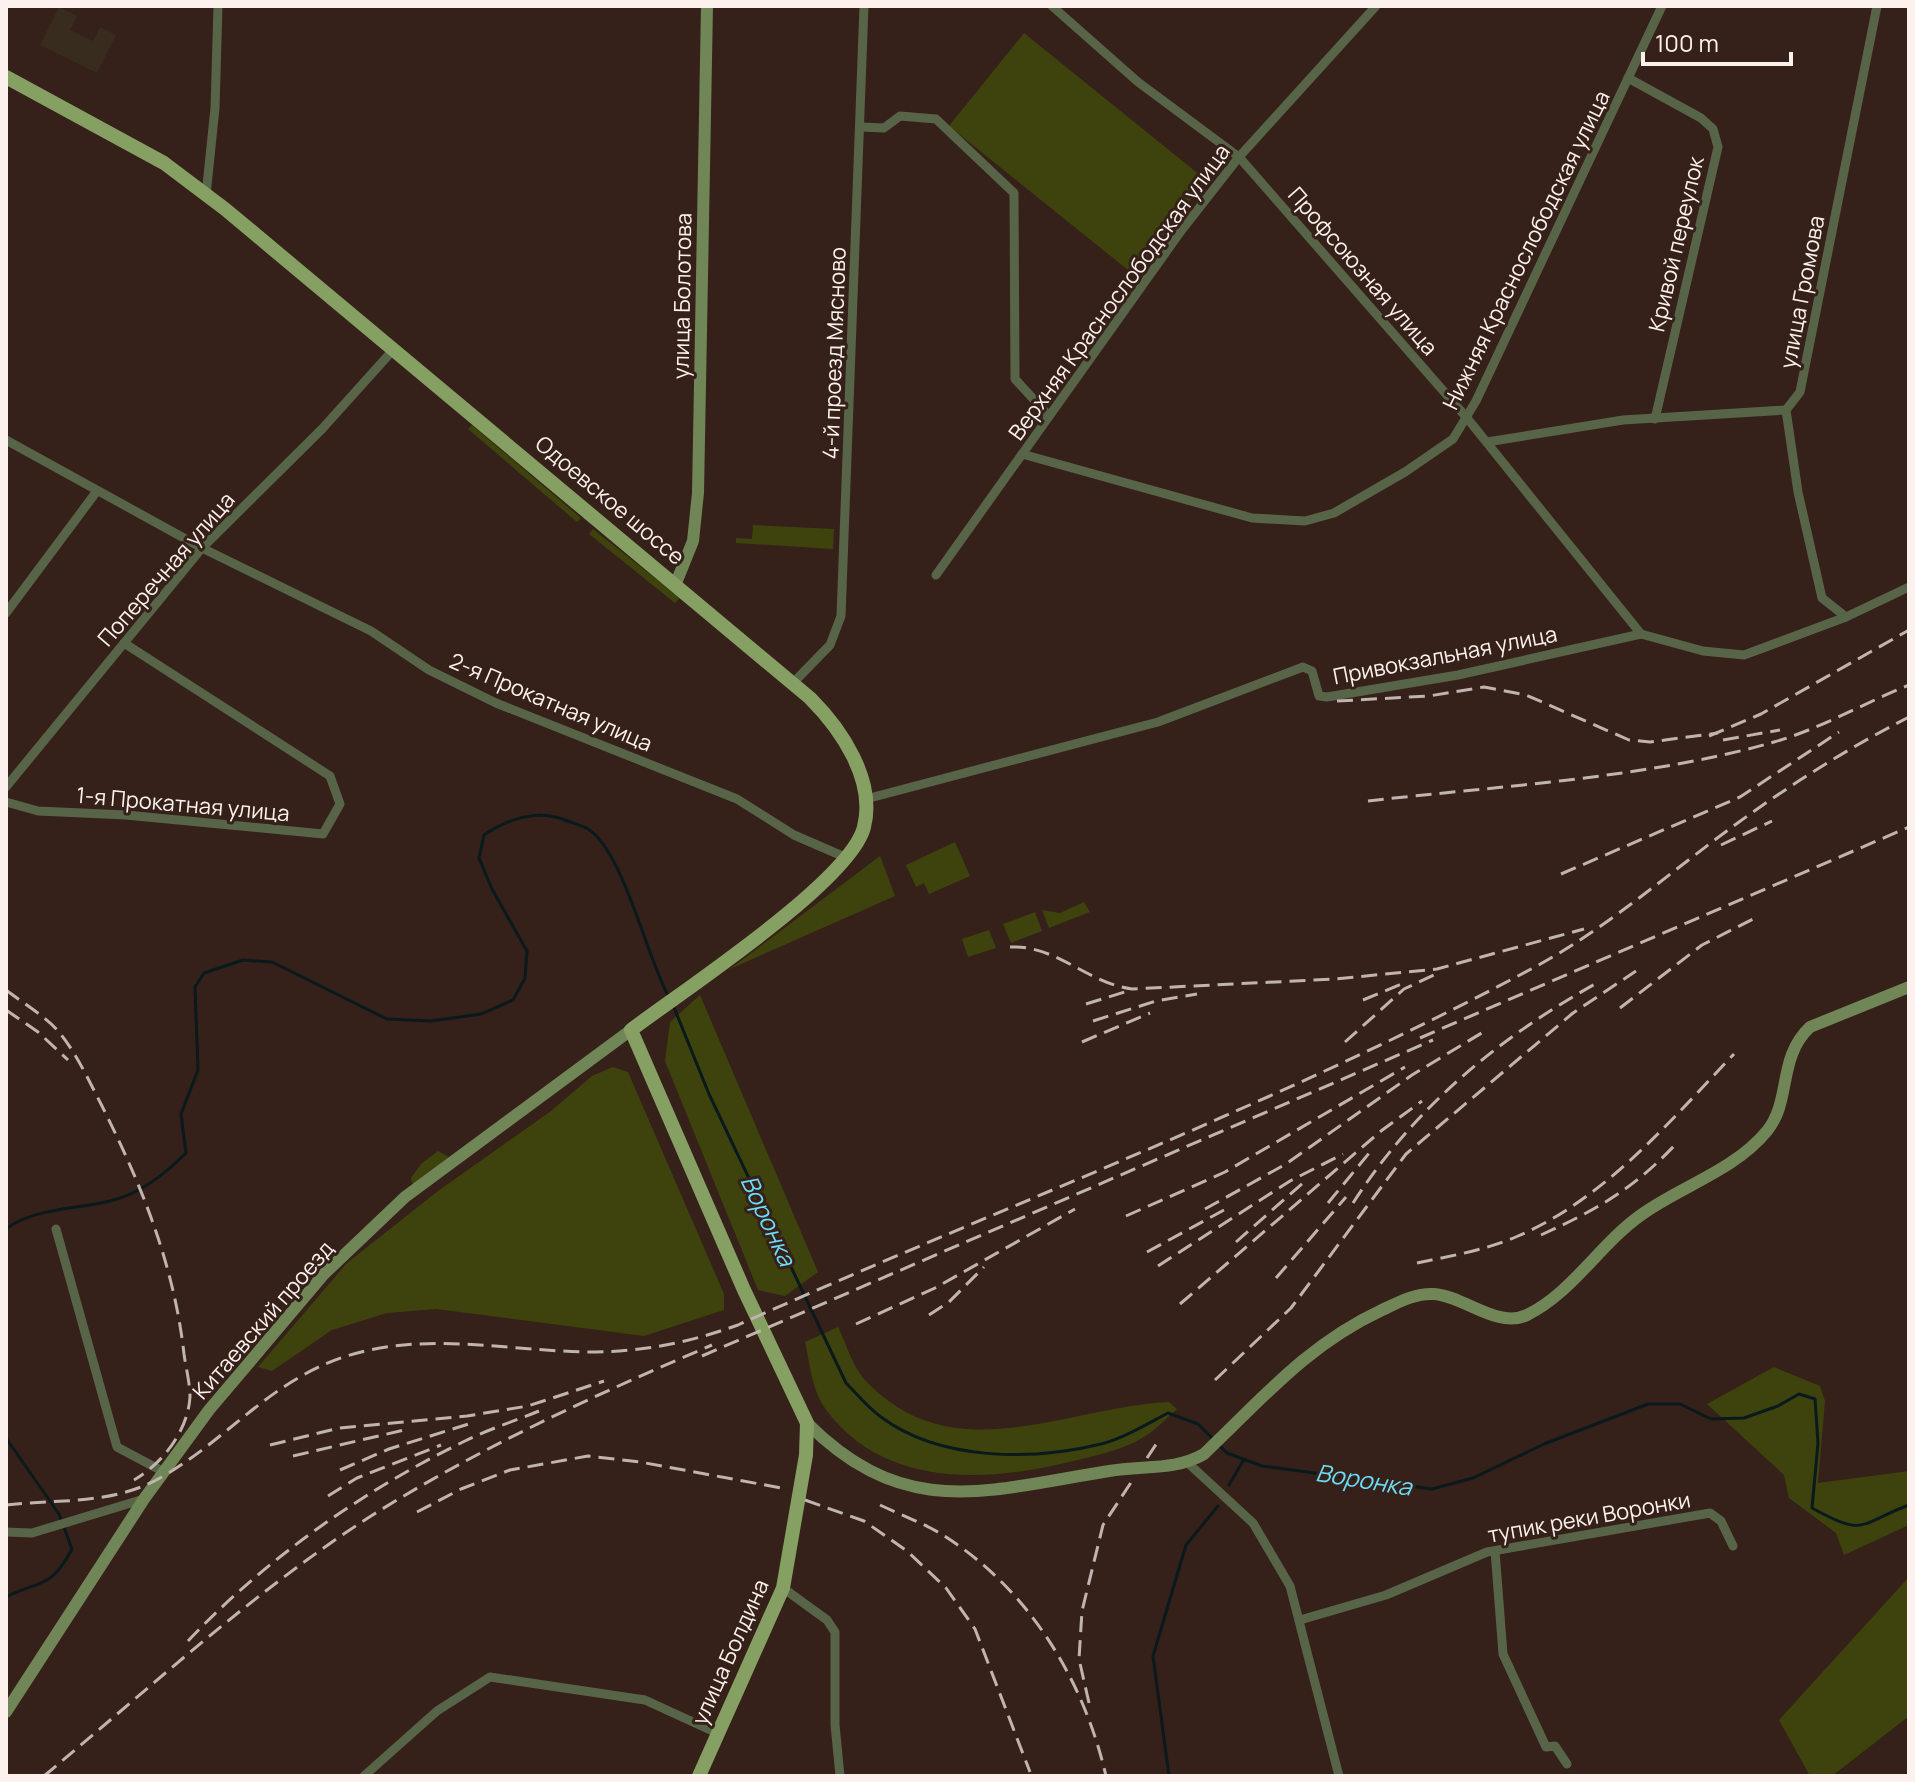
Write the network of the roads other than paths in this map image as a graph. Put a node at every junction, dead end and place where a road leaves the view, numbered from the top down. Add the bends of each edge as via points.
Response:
1 (218, 6) edge
2 (707, 6) edge
3 (864, 6) edge
4 (1052, 6) edge
5 (1376, 6) edge
6 (1662, 6) edge
7 (1877, 6) edge
8 (6, 77) edge
9 (1628, 78) junction
10 (861, 127) junction
11 (1239, 157) junction
12 (206, 195) junction
13 (394, 349) junction
14 (1786, 410) junction
15 (1049, 416) junction
16 (1467, 418) junction
17 (1655, 419) junction
18 (6, 440) edge
19 (1487, 442) junction
20 (1022, 454) junction
21 (97, 491) junction
22 (202, 548) junction
23 (936, 575) dead end
24 (676, 583) junction
25 (1909, 587) edge
26 (6, 613) edge
27 (1846, 617) junction
28 (1641, 634) junction
29 (124, 643) junction
30 (793, 683) junction
31 (6, 787) edge
32 (866, 799) junction
33 (6, 802) edge
34 (847, 858) junction
35 (1909, 987) edge
36 (631, 1030) junction
37 (56, 1229) dead end
38 (807, 1423) junction
39 (1188, 1463) junction
40 (164, 1472) junction
41 (144, 1499) junction
42 (6, 1532) edge
43 (1733, 1546) dead end
44 (1495, 1551) junction
45 (783, 1588) junction
46 (1300, 1620) junction
47 (6, 1712) edge
48 (719, 1734) junction
49 (1567, 1764) dead end
50 (364, 1776) edge
51 (699, 1776) edge
52 (840, 1776) edge
53 (1339, 1776) edge

1 - 12 street
2 - 24 street, улица Болотова via 698,493 693,541
3 - 10 street, 4-й проезд Мясново
4 - 11 street, Профсоюзная улица via 1138,82
5 - 11 street, Верхняя Краснослободская улица
6 - 9 street, Нижняя Краснослободская улица
7 - 14 street, улица Громова via 1800,392
8 - 12 main road, Одоевское шоссе via 114,133
9 - 16 street, Нижняя Краснослободская улица
9 - 17 street, Кривой переулок via 1701,118 1713,129 1718,147
10 - 15 street via 884,128 900,116 936,119 1014,193 1015,379
10 - 30 street, 4-й проезд Мясново via 841,616 830,645
11 - 15 street, Верхняя Краснослободская улица
11 - 16 street, Профсоюзная улица
12 - 13 main road, Одоевское шоссе
13 - 22 street, Поперечная улица
13 - 24 main road, Одоевское шоссе
14 - 17 street
14 - 27 street via 1822,598
15 - 20 street, Верхняя Краснослободская улица
16 - 19 street, Профсоюзная улица
16 - 20 street, Нижняя Краснослободская улица via 1453,439 1405,472 1334,513 1305,521 1252,518
17 - 19 street
18 - 21 street, 2-я Прокатная улица
19 - 28 street, Профсоюзная улица
20 - 23 street, Верхняя Краснослободская улица
21 - 22 street, 2-я Прокатная улица
21 - 26 street
22 - 29 street, Поперечная улица
22 - 34 street, 2-я Прокатная улица via 371,631 429,670 496,703 737,799 794,835
24 - 30 main road, Одоевское шоссе
25 - 27 street, Привокзальная улица
27 - 28 street, Привокзальная улица via 1744,655 1703,651
28 - 32 street, Привокзальная улица via 1458,675 1327,697 1319,696 1312,671 1303,667 1158,722
29 - 31 street, Поперечная улица
29 - 33 street, 1-я Прокатная улица via 330,776 340,804 323,834 38,811
30 - 32 main road, Одоевское шоссе via 837,730 860,773
32 - 34 main road, Одоевское шоссе via 865,826
34 - 36 main road, Одоевское шоссе via 762,932
35 - 39 street via 1810,1027 1789,1056 1766,1132 1729,1164 1639,1216 1541,1307 1512,1318 1435,1294 1415,1296 1357,1322 1313,1351
36 - 38 main road
36 - 40 street, Китаевский проезд via 405,1197 324,1274
37 - 40 street via 117,1447
38 - 39 street via 871,1472 917,1488 1008,1490 1123,1468
38 - 45 main road, улица Болдина
39 - 46 street via 1263,1537 1290,1586
40 - 41 street, Китаевский проезд
41 - 42 street via 32,1533
41 - 47 street, Китаевский проезд
43 - 44 street, тупик реки Воронки via 1721,1521 1710,1513
44 - 46 street, тупик реки Воронки via 1386,1595
44 - 49 street via 1503,1654 1546,1747 1555,1746
45 - 48 main road, улица Болдина
45 - 52 street via 835,1632
46 - 53 street
48 - 50 street via 645,1700 490,1677 437,1711
48 - 51 main road, улица Болдина

